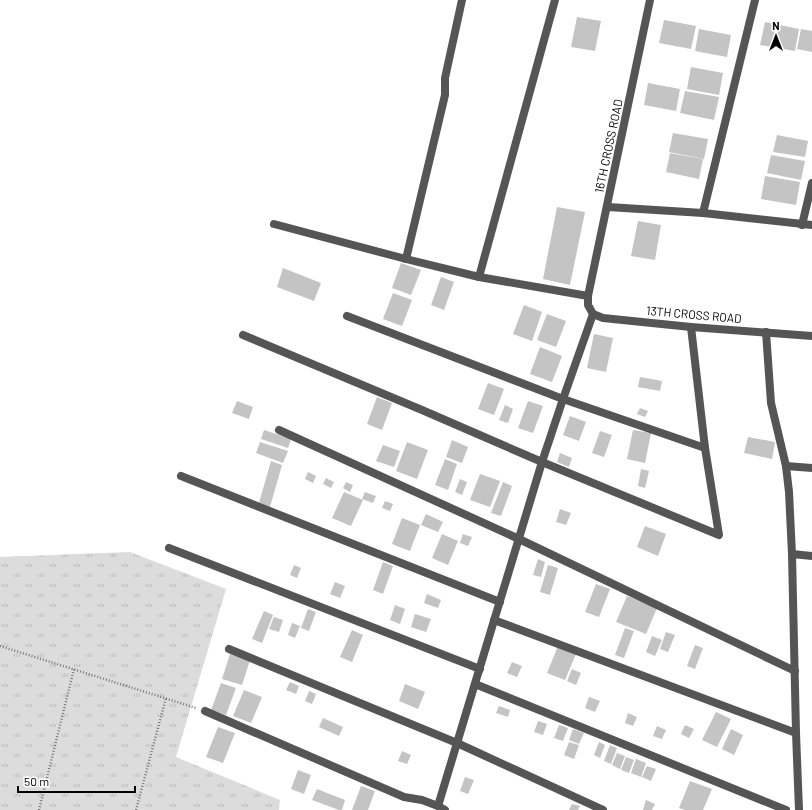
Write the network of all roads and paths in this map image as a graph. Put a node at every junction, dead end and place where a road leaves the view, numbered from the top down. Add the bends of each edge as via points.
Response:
1 (462, 0) edge
2 (555, 0) edge
3 (650, 0) edge
4 (755, 0) edge
5 (812, 183) edge
6 (608, 207) junction
7 (703, 213) junction
8 (274, 224) dead end
9 (802, 225) junction
10 (812, 225) edge
11 (406, 259) junction
12 (479, 277) junction
13 (588, 296) junction
14 (593, 314) junction
15 (347, 316) dead end
16 (691, 327) junction
17 (766, 332) junction
18 (243, 335) dead end
19 (812, 336) edge
20 (563, 399) junction
21 (279, 430) dead end
22 (705, 448) junction
23 (542, 462) junction
24 (786, 466) junction
25 (812, 468) edge
26 (181, 476) dead end
27 (519, 539) junction
28 (169, 548) dead end
29 (792, 554) junction
30 (812, 556) edge
31 (500, 602) junction
32 (494, 620) junction
33 (0, 646) edge
34 (229, 649) dead end
35 (480, 668) junction
36 (74, 669) junction
37 (795, 671) junction
38 (475, 684) junction
39 (166, 698) junction
40 (205, 710) joint
41 (796, 733) junction
42 (456, 743) junction
43 (442, 808) edge
44 (39, 810) edge
45 (136, 810) edge
46 (603, 810) edge
47 (786, 810) edge
48 (799, 810) edge

1 - 11 street via 445,78 445,95
2 - 12 street
3 - 6 street, 16TH CROSS ROAD
4 - 7 street
5 - 9 street
6 - 7 street
6 - 13 street, 16TH CROSS ROAD
7 - 9 street
8 - 11 street
9 - 10 street
11 - 12 street
12 - 13 street
13 - 14 street via 588,306
14 - 16 street, 13TH CROSS ROAD via 603,318
14 - 20 street
15 - 20 street
16 - 17 street, 13TH CROSS ROAD
16 - 22 street
17 - 19 street, 13TH CROSS ROAD
17 - 24 street via 771,403
18 - 23 street
20 - 22 street
20 - 23 street
21 - 27 street
22 - 23 street via 719,534
23 - 27 street
24 - 25 street
24 - 29 street
26 - 31 street
27 - 31 street
27 - 37 street
28 - 35 street
29 - 30 street
29 - 37 street
31 - 32 street
32 - 35 street
32 - 41 street
33 - 36 path
34 - 42 street
35 - 38 street
36 - 39 path
36 - 44 path
37 - 41 street
38 - 42 street
38 - 47 street
39 - 40 path
39 - 45 path
40 - 43 street via 404,797 422,800
41 - 48 street
42 - 43 street
42 - 46 street

